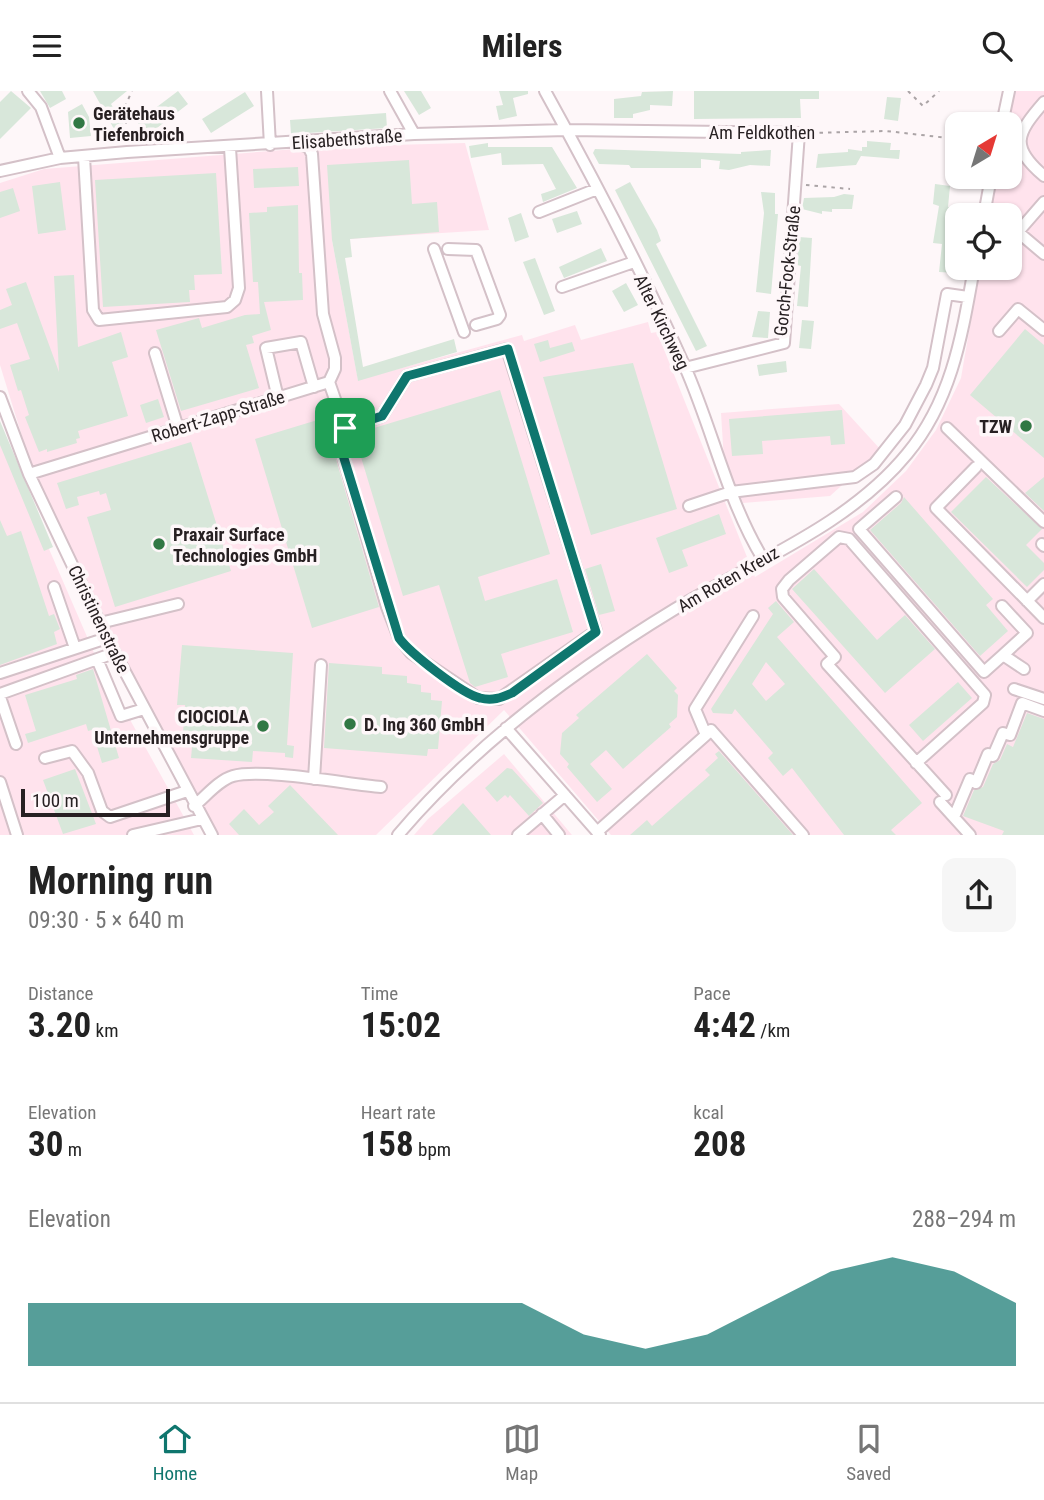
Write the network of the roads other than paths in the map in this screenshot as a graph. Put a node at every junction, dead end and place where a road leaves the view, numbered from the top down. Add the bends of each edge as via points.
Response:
1 (28, 91) edge
2 (267, 91) edge
3 (390, 91) edge
4 (545, 91) edge
5 (1009, 91) edge
6 (1044, 102) edge
7 (1005, 112) edge
8 (567, 130) junction
9 (799, 133) joint
10 (414, 134) junction
11 (298, 143) junction
12 (270, 145) junction
13 (230, 148) junction
14 (84, 157) junction
15 (60, 158) junction
16 (0, 170) edge
17 (1044, 176) edge
18 (597, 189) junction
19 (1044, 202) edge
20 (538, 212) dead end
21 (434, 249) dead end
22 (448, 249) dead end
23 (1044, 254) edge
24 (634, 263) junction
25 (972, 280) edge
26 (562, 287) dead end
27 (968, 297) junction
28 (476, 325) dead end
29 (1044, 330) edge
30 (999, 331) dead end
31 (464, 332) dead end
32 (155, 353) dead end
33 (685, 369) junction
34 (329, 382) junction
35 (314, 387) junction
36 (0, 397) edge
37 (278, 398) junction
38 (345, 428) junction
39 (947, 428) dead end
40 (178, 429) junction
41 (976, 467) dead end
42 (29, 474) junction
43 (731, 492) junction
44 (896, 497) dead end
45 (689, 506) dead end
46 (1044, 522) edge
47 (764, 559) junction
48 (1044, 583) edge
49 (54, 587) dead end
50 (1027, 601) junction
51 (177, 604) dead end
52 (1002, 606) dead end
53 (753, 615) dead end
54 (1044, 618) edge
55 (100, 623) junction
56 (107, 638) junction
57 (75, 648) junction
58 (114, 653) junction
59 (1003, 655) junction
60 (97, 659) junction
61 (321, 665) dead end
62 (1024, 669) dead end
63 (0, 673) edge
64 (1014, 689) dead end
65 (0, 696) edge
66 (1044, 699) edge
67 (144, 709) junction
68 (1044, 711) edge
69 (506, 727) junction
70 (706, 735) junction
71 (16, 744) dead end
72 (45, 758) dead end
73 (916, 763) junction
74 (314, 779) junction
75 (0, 782) edge
76 (381, 787) dead end
77 (187, 791) junction
78 (565, 795) junction
79 (194, 806) junction
80 (542, 814) junction
81 (954, 817) junction
82 (202, 819) junction
83 (598, 834) edge
84 (17, 835) edge
85 (133, 835) edge
86 (212, 835) edge
87 (398, 835) edge
88 (518, 835) edge
89 (559, 835) edge
90 (803, 835) edge
91 (970, 835) edge

1 - 15 street via 41,107
2 - 12 street
3 - 10 street
4 - 8 street, Alter Kirchweg
5 - 7 street
6 - 17 street via 1026,127 1020,145 1024,158
8 - 9 street, Am Feldkothen
8 - 10 street, Elisabethstraße
8 - 18 street, Alter Kirchweg
9 - 33 street, Gorch-Fock-Straße via 784,342
10 - 11 street, Elisabethstraße
11 - 12 street, Elisabethstraße
11 - 34 street via 312,154 323,314 335,358
12 - 13 street, Elisabethstraße
13 - 14 street, Elisabethstraße
13 - 14 street via 239,288 234,300 227,307 99,320 93,310
14 - 15 street, Elisabethstraße
15 - 16 street, Elisabethstraße
18 - 20 street
18 - 24 street, Alter Kirchweg
19 - 23 street via 1018,232
21 - 31 street
22 - 28 street via 470,249 479,255 500,314
24 - 26 street
24 - 33 street, Alter Kirchweg
25 - 27 street, Am Roten Kreuz
27 - 43 street via 947,294 926,385 905,425 874,464 855,477
27 - 47 street, Am Roten Kreuz via 953,373 908,454 850,507
29 - 30 street via 1018,309
32 - 40 street
33 - 43 street, Alter Kirchweg
34 - 35 street, Robert-Zapp-Straße
34 - 38 street
35 - 37 street, Robert-Zapp-Straße
35 - 37 street via 301,342 266,348
36 - 42 street, Christinenstraße
37 - 40 street, Robert-Zapp-Straße
38 - 38 street via 339,442 387,607 399,638 411,653 478,698 499,699 596,632 508,349 407,376 382,416
39 - 46 street
40 - 42 street, Robert-Zapp-Straße
41 - 50 street via 936,508
42 - 55 street, Christinenstraße
43 - 45 street
43 - 47 street, Alter Kirchweg
44 - 59 street via 859,529 984,672
47 - 69 street, Am Roten Kreuz via 594,661
48 - 50 street
49 - 57 street
50 - 54 street
51 - 55 street
52 - 59 street via 1027,633
53 - 70 street via 695,709
55 - 56 street, Christinenstraße
56 - 57 street
56 - 58 street, Christinenstraße
57 - 63 street
58 - 60 street
58 - 67 street, Christinenstraße
59 - 62 street
60 - 65 street
60 - 67 street via 121,716
61 - 74 street
64 - 66 street
65 - 71 street
67 - 77 street, Christinenstraße
68 - 81 street via 1022,703 1010,735 1003,733 993,756 988,754 976,783 970,779
69 - 78 street
69 - 87 street, Am Roten Kreuz via 422,806
70 - 83 street
70 - 90 street via 711,730
72 - 77 street via 72,751 88,773 102,811 110,817
73 - 73 street via 827,664 835,657 783,597 782,589 789,580 839,537 849,539 985,695 983,703
73 - 81 street
74 - 76 street
74 - 79 street via 233,776
75 - 84 street
77 - 79 street, Christinenstraße
78 - 80 street
78 - 83 street
79 - 82 street, Christinenstraße
80 - 88 street
80 - 89 street
81 - 91 street
82 - 85 street
82 - 86 street, Christinenstraße

